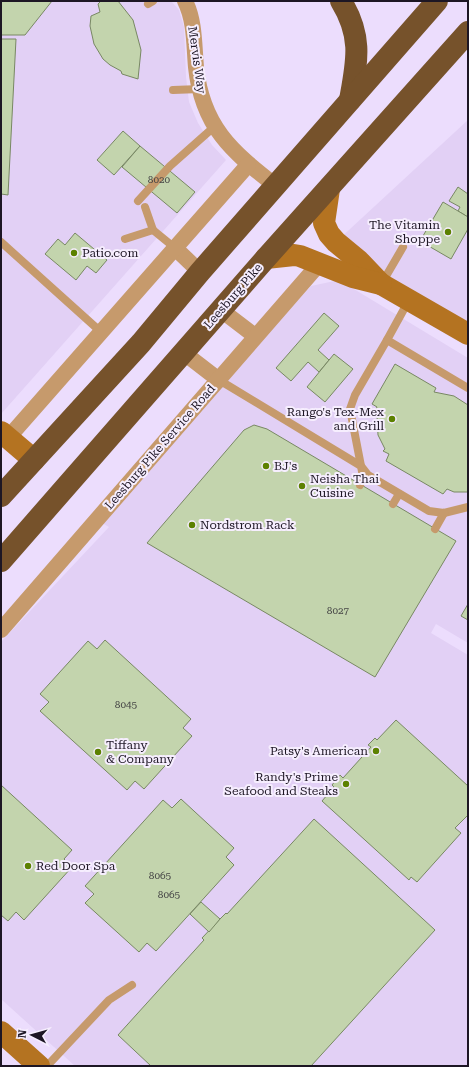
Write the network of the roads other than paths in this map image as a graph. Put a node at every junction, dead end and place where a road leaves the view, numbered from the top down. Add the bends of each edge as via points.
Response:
1 (185, 1) edge
2 (341, 1) edge
3 (437, 1) edge
4 (463, 38) edge
5 (200, 89) junction
6 (173, 90) dead end
7 (350, 100) junction
8 (214, 127) junction
9 (248, 165) junction
10 (276, 186) junction
11 (329, 190) junction
12 (138, 201) dead end
13 (145, 207) dead end
14 (153, 230) junction
15 (125, 239) dead end
16 (1, 242) edge
17 (403, 247) dead end
18 (175, 248) junction
19 (266, 258) junction
20 (319, 264) junction
21 (200, 272) junction
22 (381, 284) junction
23 (409, 300) junction
24 (221, 310) junction
25 (101, 332) junction
26 (468, 334) edge
27 (255, 336) junction
28 (387, 340) junction
29 (184, 353) junction
30 (218, 380) junction
31 (468, 388) edge
32 (4, 435) edge
33 (34, 460) junction
34 (361, 466) junction
35 (360, 485) dead end
36 (399, 494) junction
37 (1, 496) edge
38 (393, 504) dead end
39 (468, 507) edge
40 (444, 513) junction
41 (435, 529) dead end
42 (1, 561) edge
43 (1, 630) edge
44 (132, 985) dead end
45 (1, 1032) edge
46 (39, 1066) edge
47 (47, 1066) edge

1 - 5 street, Mervis Way via 192,26
2 - 7 highway via 356,35 357,60
3 - 7 highway
4 - 11 highway, Leesburg Pike
5 - 6 lane
5 - 8 street, Mervis Way
7 - 10 highway
8 - 9 street, Mervis Way
8 - 12 lane via 170,166
9 - 10 street, Mervis Way
9 - 18 street
10 - 21 highway
11 - 19 highway, Leesburg Pike
11 - 22 street via 324,223 328,234
13 - 14 lane
14 - 15 lane
14 - 18 lane
16 - 25 lane
17 - 22 lane
18 - 21 street
18 - 25 street
19 - 20 street via 294,255
19 - 24 highway, Leesburg Pike
20 - 22 street
20 - 27 street, Leesburg Pike Service Road
21 - 33 highway via 141,343
22 - 23 street
23 - 26 street
23 - 28 lane
24 - 27 street
24 - 29 highway, Leesburg Pike
25 - 32 street
27 - 30 street, Leesburg Pike Service Road
28 - 31 lane
28 - 34 lane via 351,404 352,423
29 - 30 street
29 - 42 highway, Leesburg Pike
30 - 34 lane
30 - 43 street, Leesburg Pike Service Road
32 - 33 street
33 - 37 highway
34 - 35 lane via 363,477
34 - 36 lane via 368,475
36 - 38 lane
36 - 40 lane via 429,511
39 - 40 lane
40 - 41 lane
44 - 47 lane via 109,1000
45 - 46 street

